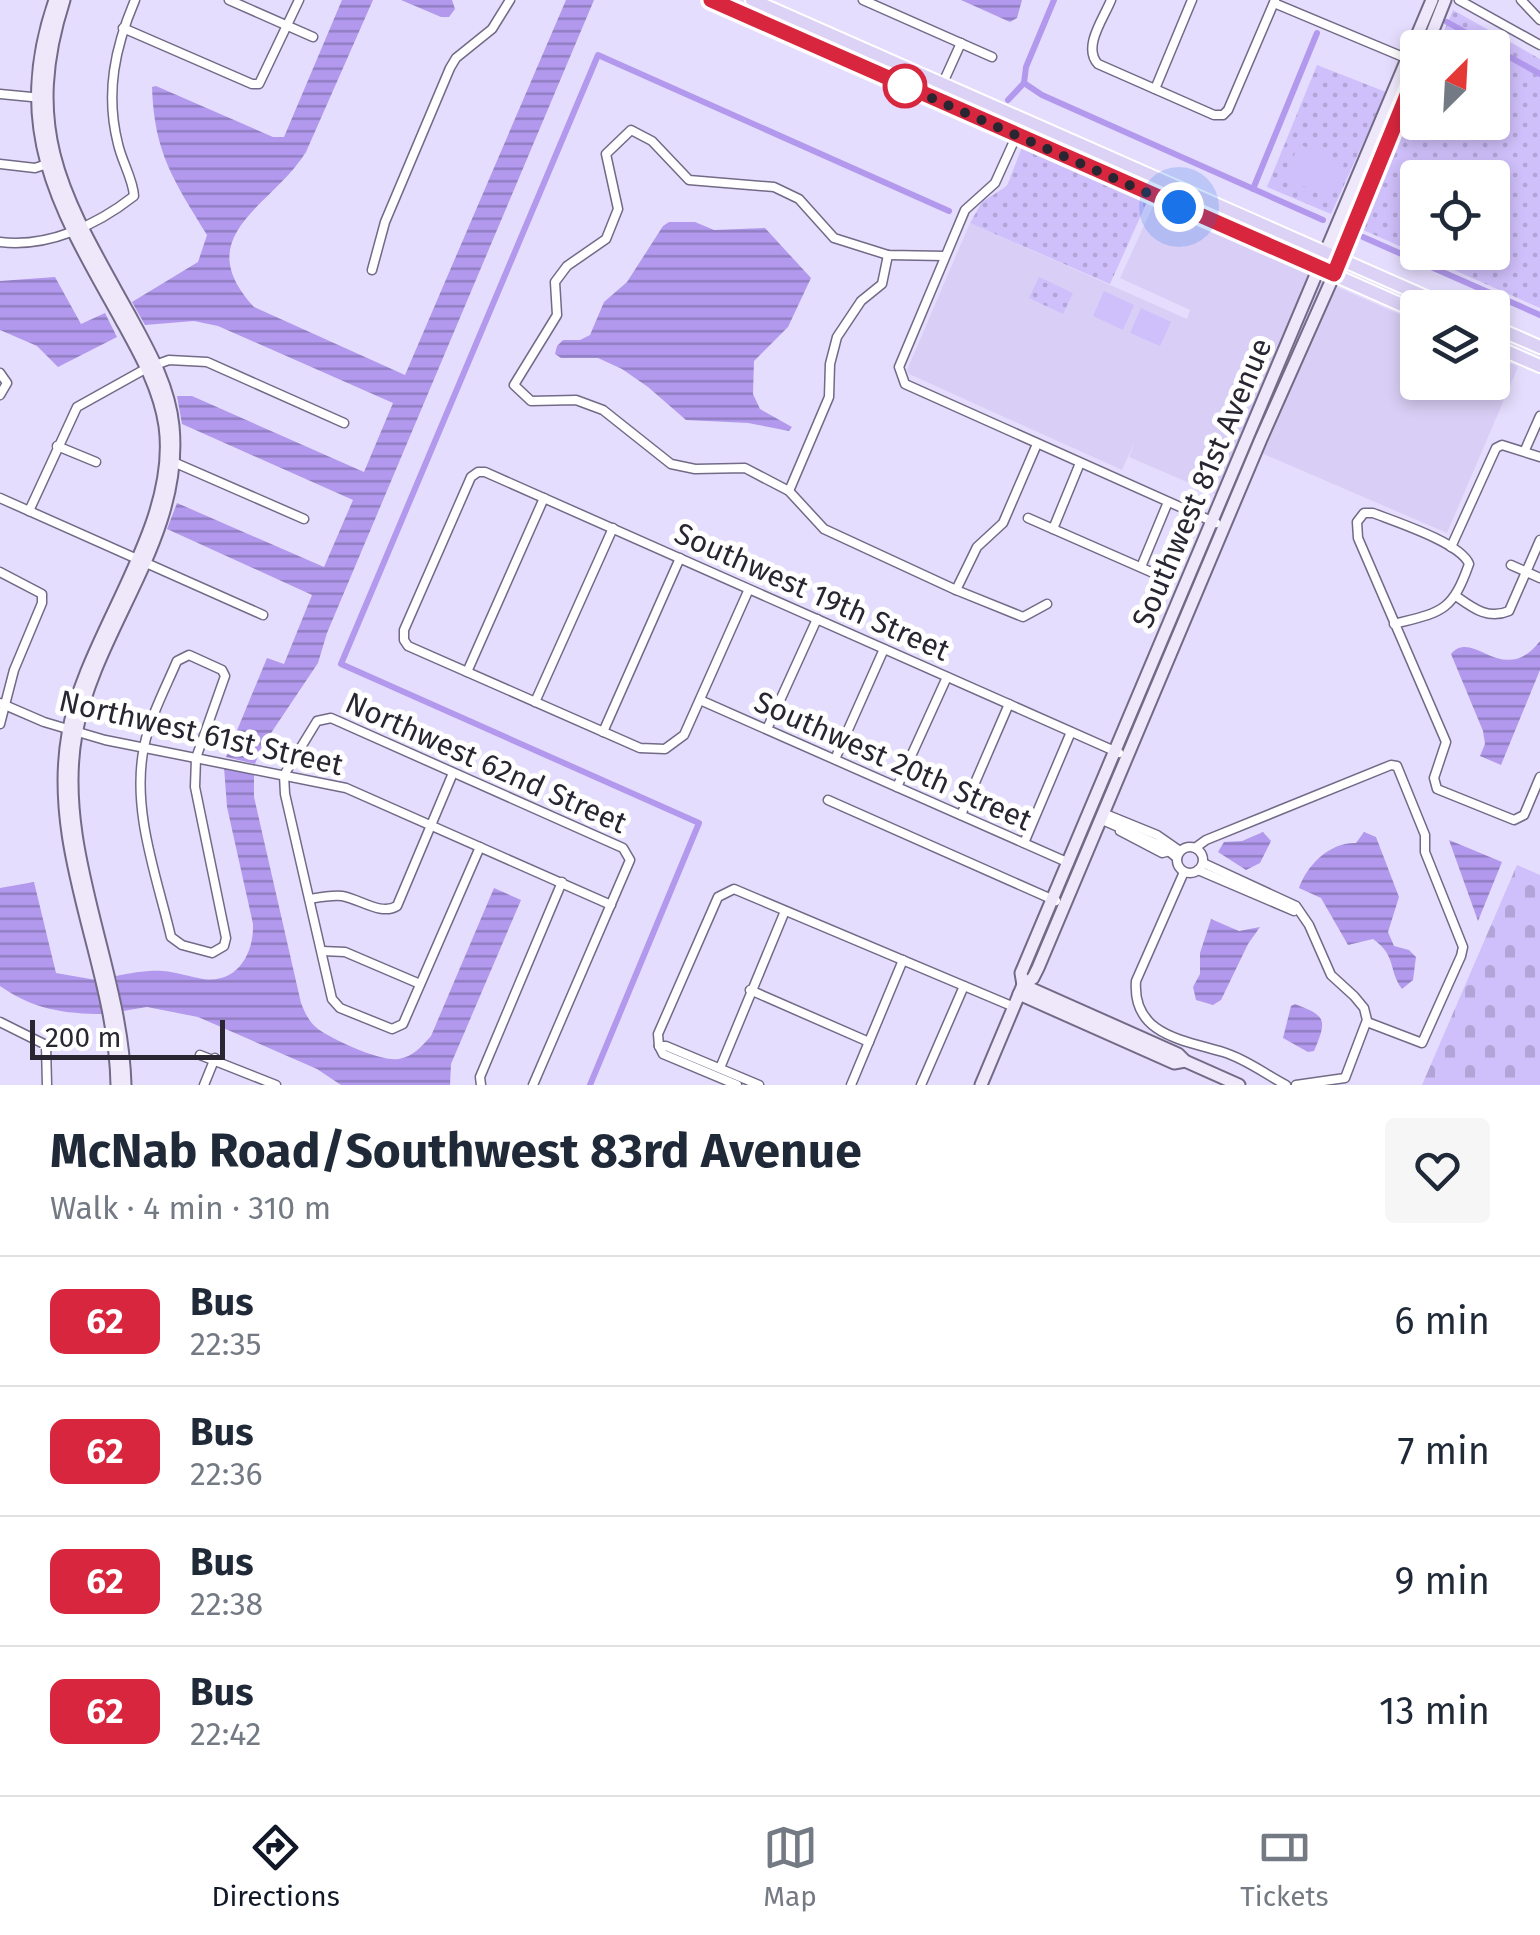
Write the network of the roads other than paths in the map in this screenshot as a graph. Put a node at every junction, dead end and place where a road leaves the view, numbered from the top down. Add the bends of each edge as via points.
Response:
1 (54, 0) edge
2 (64, 0) edge
3 (135, 0) edge
4 (230, 0) edge
5 (299, 0) edge
6 (510, 0) edge
7 (711, 0) edge
8 (752, 0) edge
9 (862, 0) edge
10 (1111, 0) edge
11 (1192, 0) edge
12 (1432, 0) edge
13 (1446, 0) edge
14 (1460, 0) edge
15 (1521, 0) edge
16 (1274, 2) edge
17 (1537, 14) edge
18 (288, 26) junction
19 (123, 28) junction
20 (1423, 30) edge
21 (1434, 30) edge
22 (314, 36) dead end
23 (960, 43) junction
24 (1540, 44) edge
25 (992, 57) dead end
26 (1400, 57) edge
27 (942, 84) junction
28 (1154, 89) junction
29 (1400, 93) edge
30 (0, 94) edge
31 (41, 98) junction
32 (935, 100) junction
33 (1400, 101) edge
34 (1024, 119) junction
35 (1017, 136) junction
36 (50, 163) junction
37 (0, 164) edge
38 (76, 229) junction
39 (0, 242) edge
40 (1326, 252) junction
41 (888, 255) junction
42 (945, 256) junction
43 (1341, 259) junction
44 (1320, 268) junction
45 (372, 270) dead end
46 (1334, 274) junction
47 (1411, 290) edge
48 (1400, 304) edge
49 (1511, 334) edge
50 (1540, 347) edge
51 (1510, 353) edge
52 (151, 366) junction
53 (1540, 366) edge
54 (0, 373) edge
55 (0, 395) edge
56 (1540, 416) edge
57 (344, 422) dead end
58 (1037, 444) junction
59 (57, 446) junction
60 (1525, 450) junction
61 (1540, 456) edge
62 (171, 461) junction
63 (96, 462) dead end
64 (1080, 463) junction
65 (789, 491) junction
66 (0, 498) edge
67 (544, 498) junction
68 (1168, 502) junction
69 (29, 511) junction
70 (1028, 518) dead end
71 (304, 519) dead end
72 (1219, 524) junction
73 (613, 528) junction
74 (1053, 529) junction
75 (1540, 540) edge
76 (1452, 547) junction
77 (680, 558) junction
78 (140, 561) junction
79 (1511, 565) dead end
80 (1141, 567) junction
81 (0, 572) edge
82 (1526, 572) junction
83 (1540, 576) edge
84 (1167, 578) dead end
85 (749, 589) junction
86 (956, 590) junction
87 (1456, 596) junction
88 (1047, 604) dead end
89 (263, 615) dead end
90 (817, 619) junction
91 (1394, 624) junction
92 (884, 649) junction
93 (467, 672) junction
94 (947, 677) junction
95 (700, 700) junction
96 (535, 702) junction
97 (2, 704) edge
98 (1010, 704) junction
99 (0, 724) edge
100 (767, 730) junction
101 (72, 731) junction
102 (604, 732) junction
103 (1071, 732) junction
104 (144, 748) junction
105 (1122, 754) junction
106 (196, 758) junction
107 (834, 759) junction
108 (453, 773) junction
109 (284, 775) junction
110 (1540, 777) edge
111 (897, 787) junction
112 (828, 800) dead end
113 (961, 815) junction
114 (1102, 816) junction
115 (430, 825) junction
116 (1117, 827) junction
117 (1150, 836) junction
118 (1024, 843) junction
119 (480, 847) junction
120 (1195, 848) junction
121 (1176, 853) junction
122 (1069, 863) junction
123 (1201, 867) junction
124 (1184, 872) junction
125 (562, 882) junction
126 (310, 900) junction
127 (1059, 903) junction
128 (611, 905) junction
129 (784, 910) junction
130 (322, 951) junction
131 (903, 960) junction
132 (420, 984) junction
133 (964, 986) junction
134 (750, 990) junction
135 (1022, 990) junction
136 (1014, 1007) junction
137 (0, 1022) edge
138 (1367, 1022) junction
139 (869, 1042) junction
140 (659, 1046) junction
141 (200, 1055) dead end
142 (215, 1058) junction
143 (720, 1068) junction
144 (48, 1085) edge
145 (116, 1085) edge
146 (125, 1085) edge
147 (204, 1085) edge
148 (276, 1085) edge
149 (481, 1085) edge
150 (534, 1085) edge
151 (738, 1085) edge
152 (760, 1085) edge
153 (851, 1085) edge
154 (920, 1085) edge
155 (981, 1085) edge
156 (1239, 1085) edge
157 (1286, 1085) edge
158 (1296, 1085) edge

1 - 31 street via 43,40
2 - 31 street
3 - 19 street
4 - 18 street
5 - 18 street
6 - 45 street via 492,29 450,68 385,222
7 - 32 main road
8 - 27 main road
9 - 23 street
10 - 28 street via 1092,57
11 - 28 street
12 - 20 street, Southwest 81st Avenue
13 - 21 street
14 - 24 street
15 - 17 street
16 - 26 street
16 - 28 street via 1223,114
18 - 19 street via 259,84
18 - 22 street
19 - 38 street via 112,108 134,196
23 - 25 street
23 - 27 street
27 - 32 street
27 - 34 main road
29 - 40 street, Southwest 81st Avenue
30 - 31 street
31 - 36 street
32 - 35 main road
33 - 43 street, Southwest 81st Avenue
34 - 35 street
34 - 40 main road
35 - 42 street via 995,183 965,210
35 - 44 main road
36 - 37 street
36 - 38 street
38 - 39 street via 33,244
38 - 52 street
40 - 43 main road
40 - 44 street, Southwest 81st Avenue
41 - 42 street
41 - 65 street via 882,284 861,301 837,337 829,397
41 - 65 street via 834,238 798,199 774,187 689,180 652,141 631,130 606,154 618,210 606,239 555,282 556,316 514,385 531,400 576,400 603,410 671,464 746,468
42 - 58 street via 900,376 904,384
43 - 46 street, Southwest 81st Avenue
43 - 47 main road
44 - 46 main road
44 - 72 street, Southwest 81st Avenue
46 - 48 main road
46 - 72 street, Southwest 81st Avenue
49 - 50 main road
51 - 53 main road
52 - 57 street via 181,358 207,362
52 - 59 street via 77,408
52 - 62 street
54 - 55 street via 7,383
56 - 60 street
58 - 64 street
58 - 86 street via 1003,523 978,547
59 - 63 street
59 - 69 street
60 - 61 street
60 - 76 street via 1496,448
62 - 71 street
62 - 78 street
64 - 68 street
64 - 74 street
65 - 86 street via 824,529
66 - 69 street
67 - 73 street, Southwest 19th Street
67 - 93 street
67 - 93 street, Southwest 19th Street via 478,472 471,476 404,630 408,646
68 - 72 street
68 - 80 street
69 - 78 street
70 - 74 street
72 - 105 street, Southwest 81st Avenue
73 - 77 street, Southwest 19th Street
73 - 96 street
74 - 80 street
75 - 82 street
76 - 87 street via 1470,564
76 - 91 street via 1373,512 1358,518 1358,538
77 - 85 street, Southwest 19th Street
77 - 102 street
78 - 89 street
78 - 101 street via 80,692
79 - 82 street
80 - 84 street
81 - 97 street via 42,594
82 - 83 street
82 - 87 street via 1502,614 1482,614
85 - 90 street, Southwest 19th Street
85 - 95 street
86 - 88 street via 1023,617
87 - 91 street via 1448,607
90 - 92 street, Southwest 19th Street
90 - 100 street
91 - 110 street via 1446,742 1434,778 1437,790 1514,820 1524,816
92 - 94 street, Southwest 19th Street
92 - 107 street
93 - 96 street
94 - 98 street, Southwest 19th Street
94 - 111 street
95 - 100 street, Southwest 20th Street
95 - 102 street via 684,735 665,749 640,748
96 - 102 street
97 - 99 street
97 - 101 street, Northwest 61st Street
98 - 103 street, Southwest 19th Street
98 - 113 street
100 - 107 street, Southwest 20th Street
101 - 104 street, Northwest 61st Street
101 - 145 street via 63,798 112,1026
101 - 146 street via 76,833 120,1023
103 - 105 street, Southwest 19th Street
103 - 118 street
104 - 106 street, Northwest 61st Street
104 - 106 street via 181,656 189,655 225,676
104 - 106 street via 145,826 172,937 212,953 226,938 196,806
105 - 114 street, Southwest 81st Avenue
105 - 122 street, Southwest 81st Avenue
106 - 109 street, Northwest 61st Street
107 - 111 street, Southwest 20th Street
108 - 109 street, Northwest 62nd Street via 323,718
108 - 115 street
108 - 128 street, Northwest 62nd Street via 623,848 630,860
109 - 115 street, Northwest 61st Street via 346,788
109 - 126 street
111 - 113 street, Southwest 20th Street
112 - 127 street
113 - 118 street, Southwest 20th Street
114 - 116 street
114 - 117 street
114 - 127 street, Southwest 81st Avenue
115 - 119 street, Northwest 61st Street
115 - 126 street via 397,906 390,910 340,896
116 - 117 street
116 - 121 street
117 - 121 street
118 - 122 street, Southwest 20th Street
119 - 125 street, Northwest 61st Street
119 - 132 street
120 - 121 street
120 - 123 street
120 - 138 street via 1397,766 1462,956 1422,1043
121 - 124 street
122 - 127 street, Southwest 81st Avenue
123 - 124 street
123 - 138 street via 1298,910 1331,975 1364,1008
124 - 157 street via 1136,980 1144,1018
125 - 128 street, Northwest 61st Street
125 - 149 street
126 - 130 street
127 - 135 street, Southwest 81st Avenue via 1021,973
128 - 150 street
129 - 131 street
129 - 134 street
129 - 140 street via 734,889 718,897 658,1034
130 - 132 street via 346,952
130 - 132 street via 336,1005 392,1029 399,1028
131 - 133 street
131 - 139 street
133 - 136 street
133 - 154 street
134 - 139 street
134 - 143 street
135 - 136 street, Southwest 81st Avenue
135 - 156 street
136 - 155 street, Southwest 81st Avenue
137 - 144 street via 46,1046
138 - 158 street via 1345,1078
139 - 153 street
140 - 143 street
140 - 151 street
141 - 142 street
142 - 147 street
142 - 148 street
143 - 152 street

